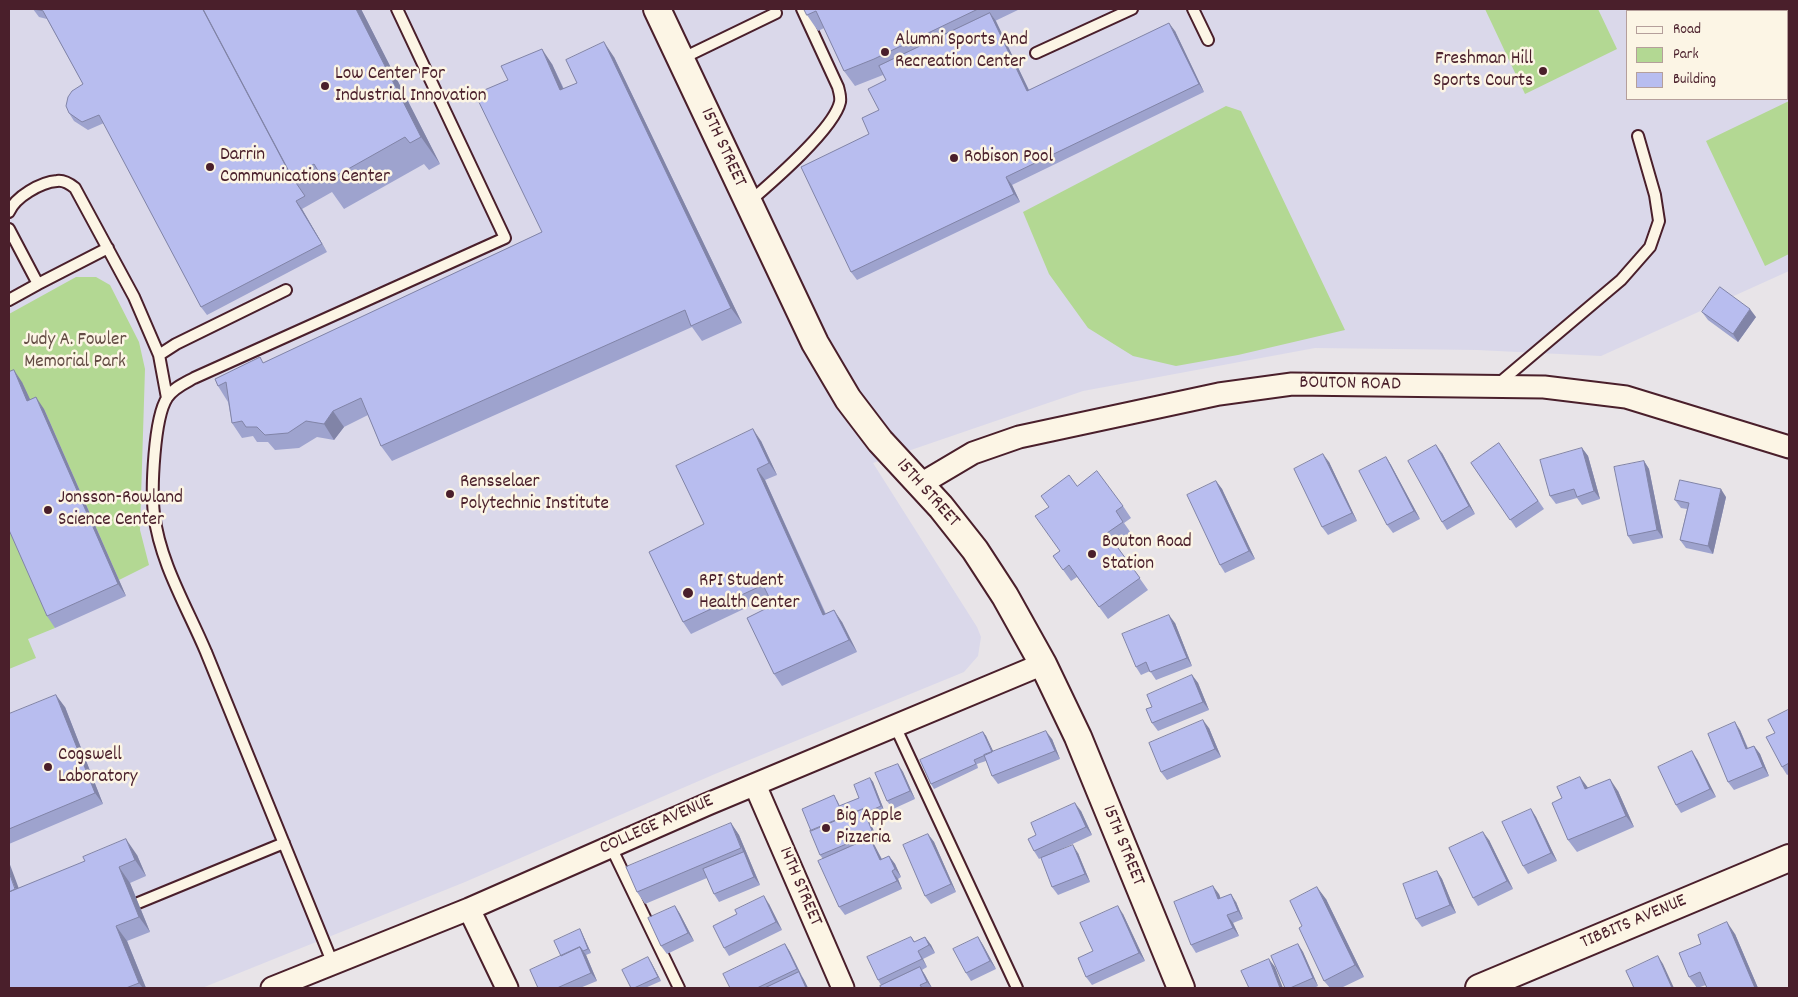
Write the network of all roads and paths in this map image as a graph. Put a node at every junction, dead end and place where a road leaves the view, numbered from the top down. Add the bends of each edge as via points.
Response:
1 (398, 9) edge
2 (657, 9) edge
3 (802, 9) edge
4 (1132, 9) edge
5 (1193, 9) edge
6 (776, 13) dead end
7 (1208, 40) dead end
8 (1036, 54) dead end
9 (681, 59) junction
10 (1638, 136) dead end
11 (748, 203) junction
12 (9, 212) edge
13 (9, 229) edge
14 (108, 248) junction
15 (38, 284) junction
16 (286, 290) dead end
17 (9, 300) edge
18 (158, 355) junction
19 (1495, 386) junction
20 (167, 398) junction
21 (1789, 446) edge
22 (919, 485) junction
23 (1043, 664) junction
24 (895, 726) junction
25 (755, 785) junction
26 (284, 843) junction
27 (611, 847) junction
28 (1789, 858) edge
29 (138, 903) dead end
30 (469, 909) junction
31 (333, 964) junction
32 (272, 988) edge
33 (507, 988) edge
34 (679, 988) edge
35 (843, 988) edge
36 (1017, 988) edge
37 (1180, 988) edge
38 (1479, 988) edge

1 - 20 lane via 505,238 194,378
2 - 9 street, 15TH STREET
3 - 11 lane via 841,100 824,128 777,178
4 - 8 lane
5 - 7 lane
6 - 9 lane
9 - 11 street, 15TH STREET
10 - 19 lane via 1659,221 1650,247 1621,280
11 - 22 street, 15TH STREET via 816,343 848,399
12 - 14 lane via 17,200 44,184 59,180 68,183 75,188
13 - 15 lane
14 - 15 lane
14 - 18 lane via 134,297
15 - 17 lane
16 - 18 lane
18 - 20 lane
19 - 21 street, BOUTON ROAD via 1544,387 1626,397
19 - 22 street, BOUTON ROAD via 1292,384 1219,394 1019,437 972,453
20 - 26 lane via 159,426 154,467 154,514 160,542
22 - 23 street, 15TH STREET via 975,550
23 - 24 street, COLLEGE AVENUE
23 - 37 street, 15TH STREET via 1078,737
24 - 25 street, COLLEGE AVENUE
24 - 36 lane
25 - 27 street, COLLEGE AVENUE
25 - 35 street, 14TH STREET
26 - 29 lane
26 - 31 lane
27 - 30 street, COLLEGE AVENUE
27 - 34 lane
28 - 38 street, TIBBITS AVENUE
30 - 31 street, COLLEGE AVENUE
30 - 33 street
31 - 32 street, COLLEGE AVENUE

